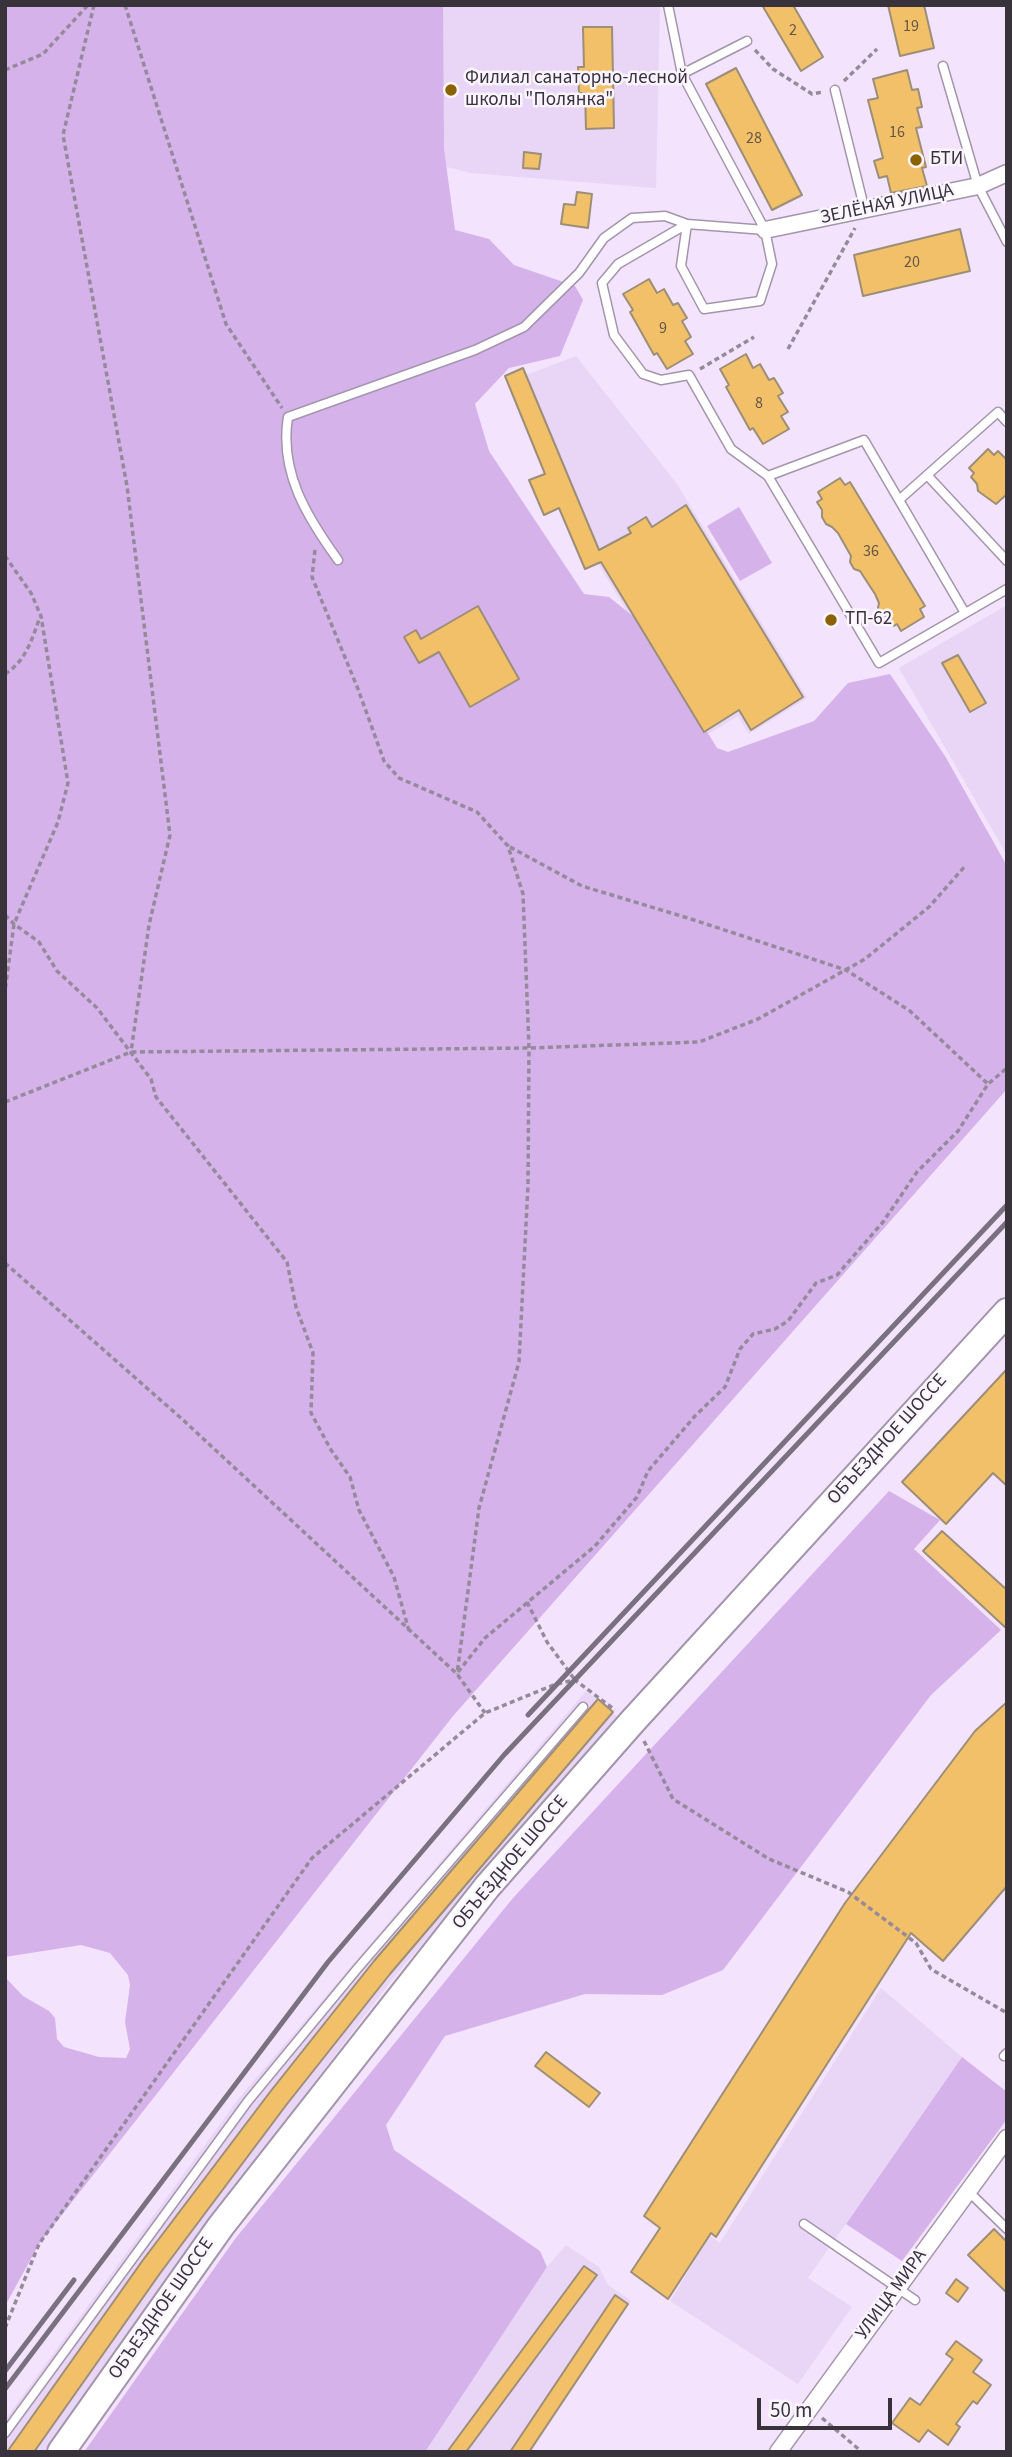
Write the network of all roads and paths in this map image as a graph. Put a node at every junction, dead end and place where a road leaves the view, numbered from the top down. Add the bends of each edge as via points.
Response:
1 (88, 5) edge
2 (94, 5) edge
3 (125, 5) edge
4 (668, 5) edge
5 (747, 41) joint
6 (877, 49) dead end
7 (943, 66) dead end
8 (5, 70) edge
9 (681, 74) junction
10 (835, 90) junction
11 (1007, 173) edge
12 (978, 186) junction
13 (865, 211) junction
14 (687, 224) junction
15 (765, 230) junction
16 (1007, 242) edge
17 (754, 337) dead end
18 (788, 348) dead end
19 (690, 375) junction
20 (1007, 403) edge
21 (998, 412) junction
22 (288, 417) junction
23 (1007, 422) edge
24 (927, 475) junction
25 (768, 476) junction
26 (899, 500) junction
27 (311, 523) junction
28 (5, 556) edge
29 (338, 560) dead end
30 (1007, 561) edge
31 (1007, 589) edge
32 (965, 614) junction
33 (41, 615) junction
34 (5, 674) edge
35 (508, 846) junction
36 (966, 865) dead end
37 (5, 915) edge
38 (14, 924) junction
39 (846, 970) junction
40 (5, 991) edge
41 (529, 1048) junction
42 (131, 1052) junction
43 (1007, 1068) edge
44 (988, 1084) junction
45 (5, 1102) edge
46 (5, 1263) edge
47 (1007, 1312) edge
48 (527, 1602) junction
49 (409, 1631) junction
50 (457, 1674) junction
51 (575, 1680) junction
52 (583, 1706) dead end
53 (485, 1713) junction
54 (632, 1722) junction
55 (1007, 2013) edge
56 (1007, 2138) edge
57 (968, 2191) junction
58 (804, 2224) dead end
59 (1007, 2229) edge
60 (898, 2287) junction
61 (915, 2300) dead end
62 (5, 2328) edge
63 (822, 2418) dead end
64 (5, 2433) edge
65 (61, 2452) edge
66 (778, 2452) edge
67 (862, 2452) edge

1 - 8 path via 43,54
2 - 42 path via 63,135 127,486 170,835 149,925
3 - 22 path via 226,324
4 - 9 lane
5 - 9 lane
5 - 10 path via 773,69 812,94
6 - 10 path
7 - 12 lane
9 - 15 lane
10 - 13 lane
11 - 12 street, ЗЕЛЁНАЯ УЛИЦА
12 - 13 street, ЗЕЛЁНАЯ УЛИЦА
12 - 16 lane
13 - 15 street, ЗЕЛЁНАЯ УЛИЦА
13 - 18 path
14 - 15 lane
14 - 15 lane via 681,267 704,309 760,301 772,264
14 - 19 lane via 618,264 602,283 614,335 643,374 661,380
14 - 22 lane via 665,216 632,218 604,238 579,273 524,327 475,350
17 - 19 path
19 - 25 lane via 731,449
20 - 21 lane
21 - 23 lane
21 - 24 lane
22 - 27 lane via 284,439 297,495
24 - 26 lane
24 - 30 lane
25 - 26 lane via 864,440
25 - 32 lane via 879,663
26 - 32 lane
27 - 29 lane
27 - 35 path via 315,549 312,576 384,761 399,778 477,812
28 - 33 path
31 - 32 lane
33 - 34 path via 27,652
33 - 38 path via 68,783 58,822
35 - 39 path via 582,886
35 - 41 path via 523,894
36 - 39 path via 929,907
37 - 38 path
38 - 40 path
38 - 42 path via 39,942 57,971 97,1008
39 - 41 path via 758,1019 699,1042
39 - 44 path via 910,1011
41 - 42 path
41 - 50 path via 519,1362 479,1508
42 - 45 path
42 - 49 path via 151,1079 156,1097 287,1262 296,1307 313,1353 311,1413 350,1477 359,1510 394,1577
43 - 44 path
44 - 48 path via 958,1131 917,1172 883,1222 837,1275 816,1283 789,1321 753,1334 740,1349 725,1387 648,1471 637,1497 595,1546
46 - 49 path via 182,1419
47 - 54 main road, ОБЪЕЗДНОЕ ШОССЕ
48 - 50 path via 485,1638
48 - 51 path via 547,1642
49 - 50 path
50 - 53 path
51 - 53 path
51 - 54 path
52 - 64 lane via 248,2101
53 - 62 path via 312,1858 39,2244
54 - 55 path via 673,1799 769,1858 848,1892 916,1942 931,1969
54 - 65 main road, ОБЪЕЗДНОЕ ШОССЕ via 487,1887 246,2193
56 - 57 street, УЛИЦА МИРА
57 - 59 lane
57 - 60 street, УЛИЦА МИРА
58 - 60 lane
60 - 61 lane
60 - 66 street, УЛИЦА МИРА
63 - 67 path

